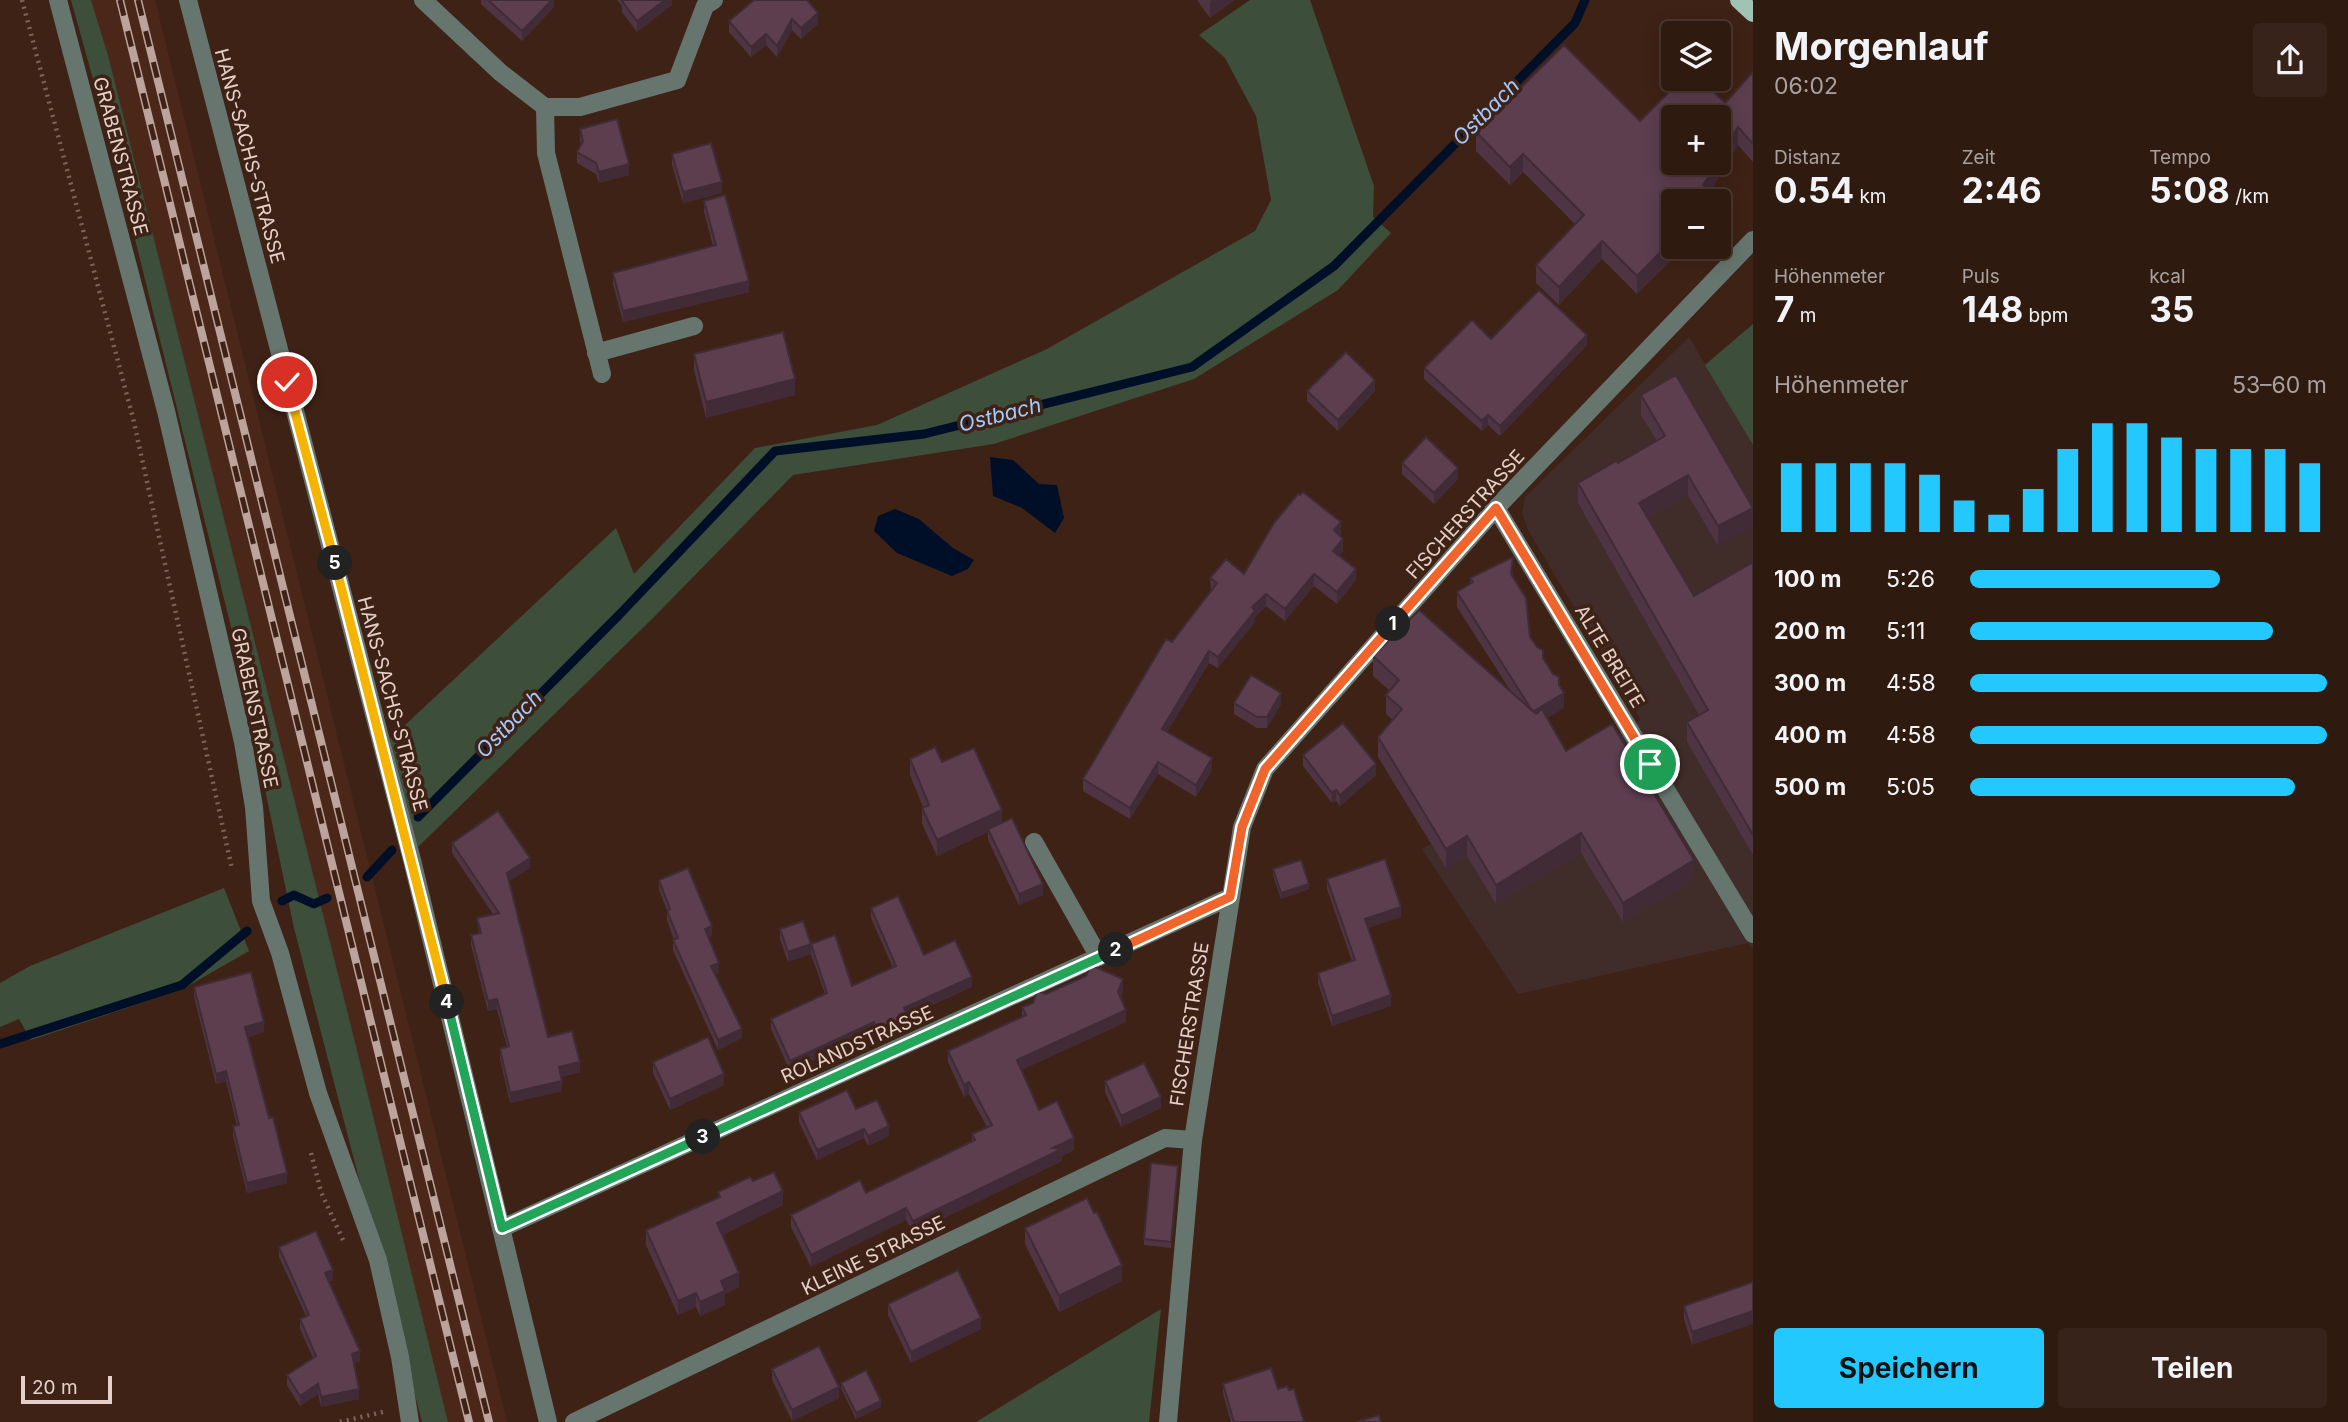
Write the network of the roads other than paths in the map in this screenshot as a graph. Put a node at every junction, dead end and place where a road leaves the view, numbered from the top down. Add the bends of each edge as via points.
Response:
1 (58, 0) edge
2 (188, 0) edge
3 (423, 0) edge
4 (714, 0) edge
5 (1739, 0) edge
6 (1753, 13) edge
7 (545, 107) junction
8 (1753, 240) edge
9 (694, 326) dead end
10 (596, 353) junction
11 (602, 374) dead end
12 (1496, 508) junction
13 (1034, 842) dead end
14 (1230, 897) junction
15 (1753, 934) edge
16 (1099, 957) junction
17 (1193, 1140) junction
18 (502, 1228) junction
19 (408, 1414) edge
20 (548, 1422) edge
21 (574, 1422) edge
22 (1168, 1422) edge

1 - 19 street, GRABENSTRASSE via 166,411 240,729 254,807 261,901 318,1093 378,1260
2 - 18 street, HANS-SACHS-STRASSE via 412,860
3 - 7 street via 500,73
4 - 7 street via 705,6 677,80 580,107
5 - 6 main road
7 - 10 street via 546,153
8 - 12 street, FISCHERSTRASSE
9 - 10 street
10 - 11 street
12 - 14 street, FISCHERSTRASSE via 1265,769 1242,827
12 - 15 street, ALTE BREITE
13 - 16 street
14 - 16 street, ROLANDSTRASSE
14 - 17 street, FISCHERSTRASSE
16 - 18 street, ROLANDSTRASSE
17 - 21 street, KLEINE STRASSE via 1165,1138
17 - 22 street, FISCHERSTRASSE
18 - 20 street, HANS-SACHS-STRASSE

